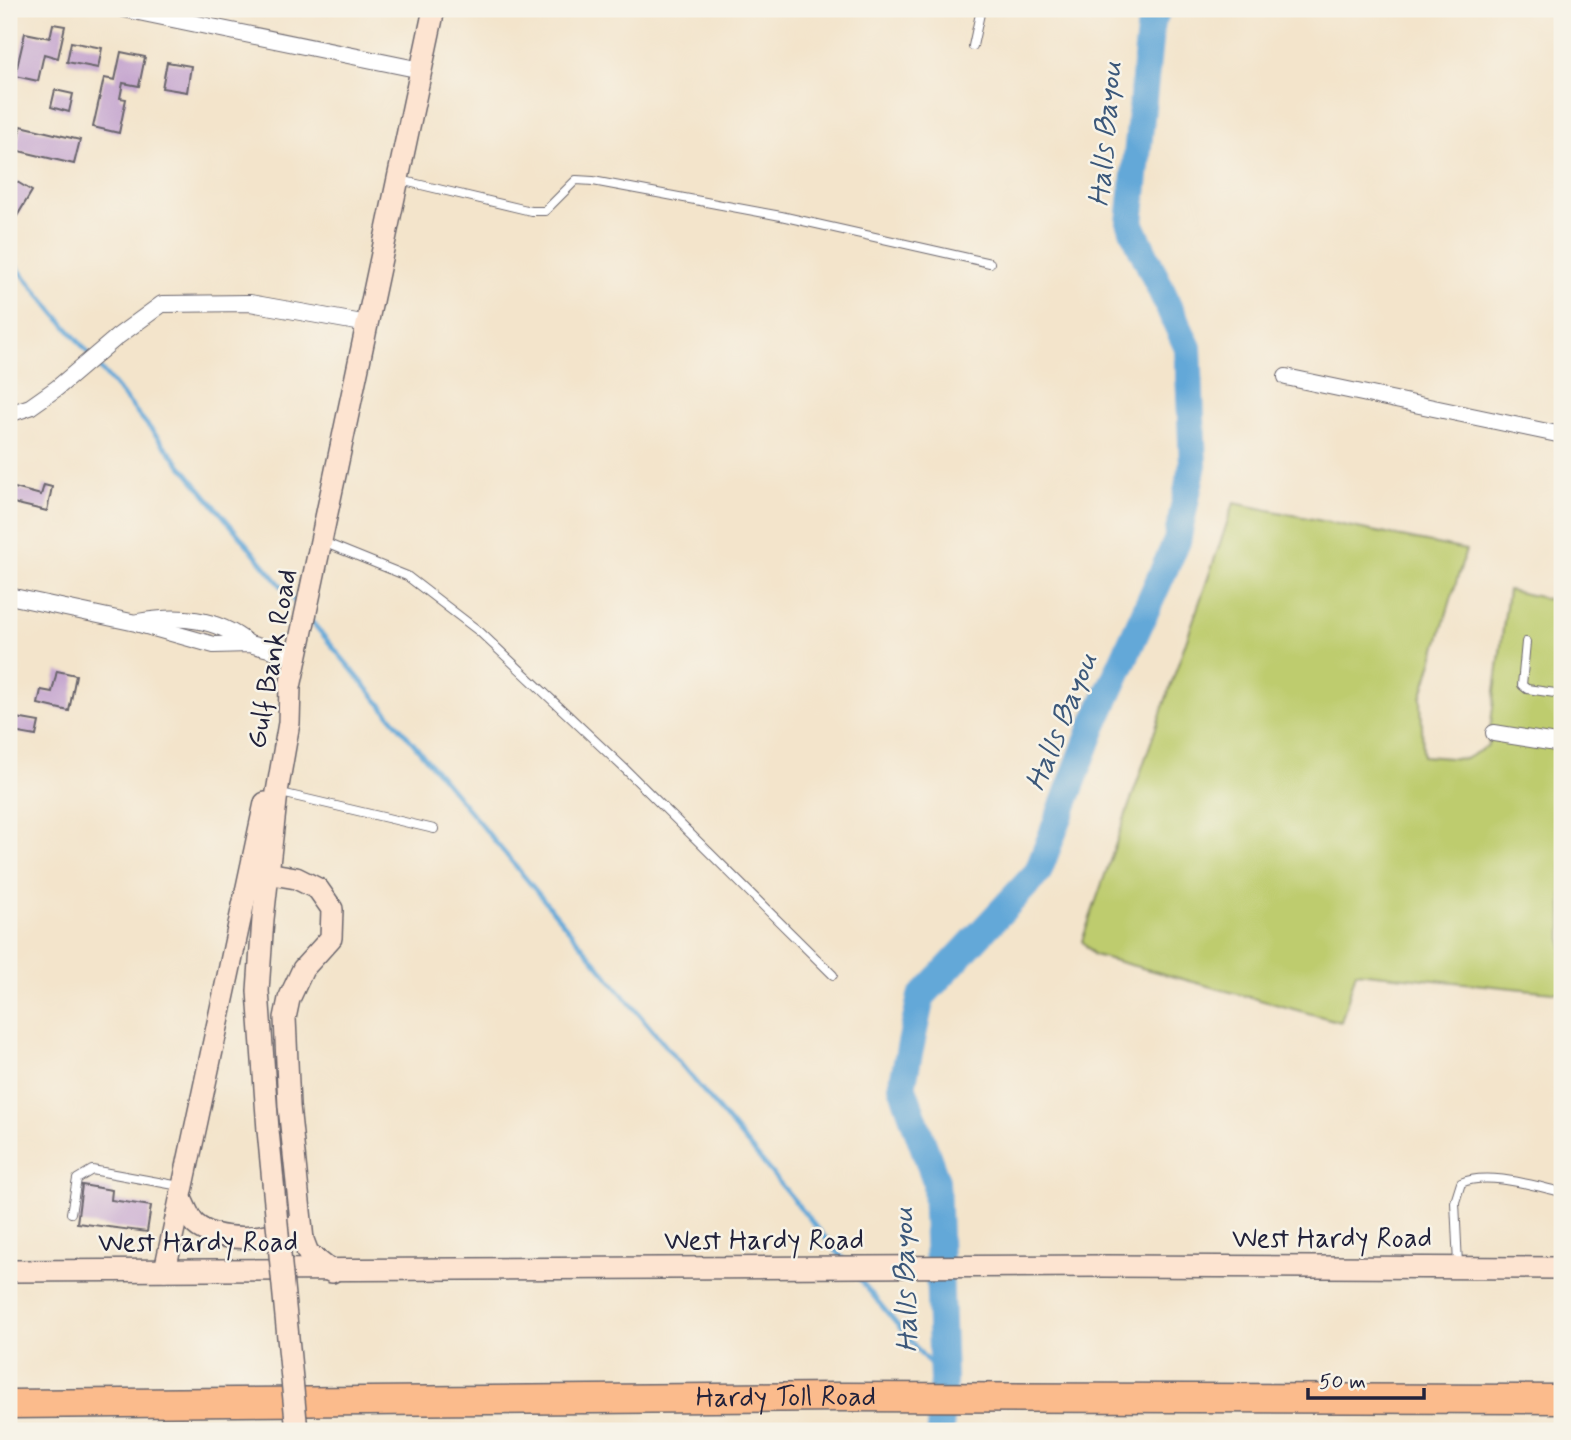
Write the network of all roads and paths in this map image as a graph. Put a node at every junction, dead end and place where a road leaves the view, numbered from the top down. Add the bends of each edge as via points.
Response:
1 (124, 9) edge
2 (435, 9) edge
3 (981, 9) edge
4 (974, 46) dead end
5 (421, 70) junction
6 (400, 180) junction
7 (990, 263) dead end
8 (368, 324) junction
9 (1286, 377) dead end
10 (9, 414) edge
11 (1562, 435) edge
12 (323, 542) junction
13 (9, 596) edge
14 (1526, 642) dead end
15 (299, 649) junction
16 (290, 687) junction
17 (1562, 694) edge
18 (1494, 733) dead end
19 (1562, 744) edge
20 (277, 792) junction
21 (434, 829) dead end
22 (260, 872) junction
23 (833, 975) dead end
24 (1562, 1192) edge
25 (182, 1193) junction
26 (300, 1212) junction
27 (71, 1213) dead end
28 (1458, 1268) junction
29 (1562, 1268) edge
30 (165, 1270) junction
31 (9, 1271) edge
32 (332, 1272) junction
33 (1562, 1399) edge
34 (9, 1404) edge
35 (297, 1431) edge

1 - 5 street
2 - 5 main road, Gulf Bank Road
3 - 4 lane
5 - 6 main road, Gulf Bank Road
6 - 7 lane via 545,211 576,180 593,181 781,216
6 - 8 main road, Gulf Bank Road
8 - 10 street via 250,303 162,304 30,407
8 - 12 main road, Gulf Bank Road
9 - 11 street
12 - 15 main road, Gulf Bank Road
12 - 23 lane via 407,576 480,632
13 - 15 street via 136,623 190,619 220,625 248,644
14 - 17 lane via 1521,684
15 - 16 main road, Gulf Bank Road
16 - 20 main road, Gulf Bank Road
16 - 22 main road
18 - 19 street
20 - 21 lane
20 - 22 main road, Gulf Bank Road
22 - 25 main road
22 - 26 main road via 296,878 318,889 332,909 334,923 331,938 296,982 285,1018
22 - 35 main road, Gulf Bank Road, bridge via 258,991
24 - 28 lane via 1511,1181 1461,1183 1455,1202
25 - 26 main road via 195,1224 220,1236 281,1233 292,1227
25 - 27 lane via 92,1170 77,1178
25 - 30 main road
26 - 32 main road via 308,1253
28 - 29 main road, West Hardy Road
28 - 32 main road, West Hardy Road
30 - 31 main road, West Hardy Road
30 - 32 main road, West Hardy Road
33 - 34 highway, Hardy Toll Road via 837,1397

